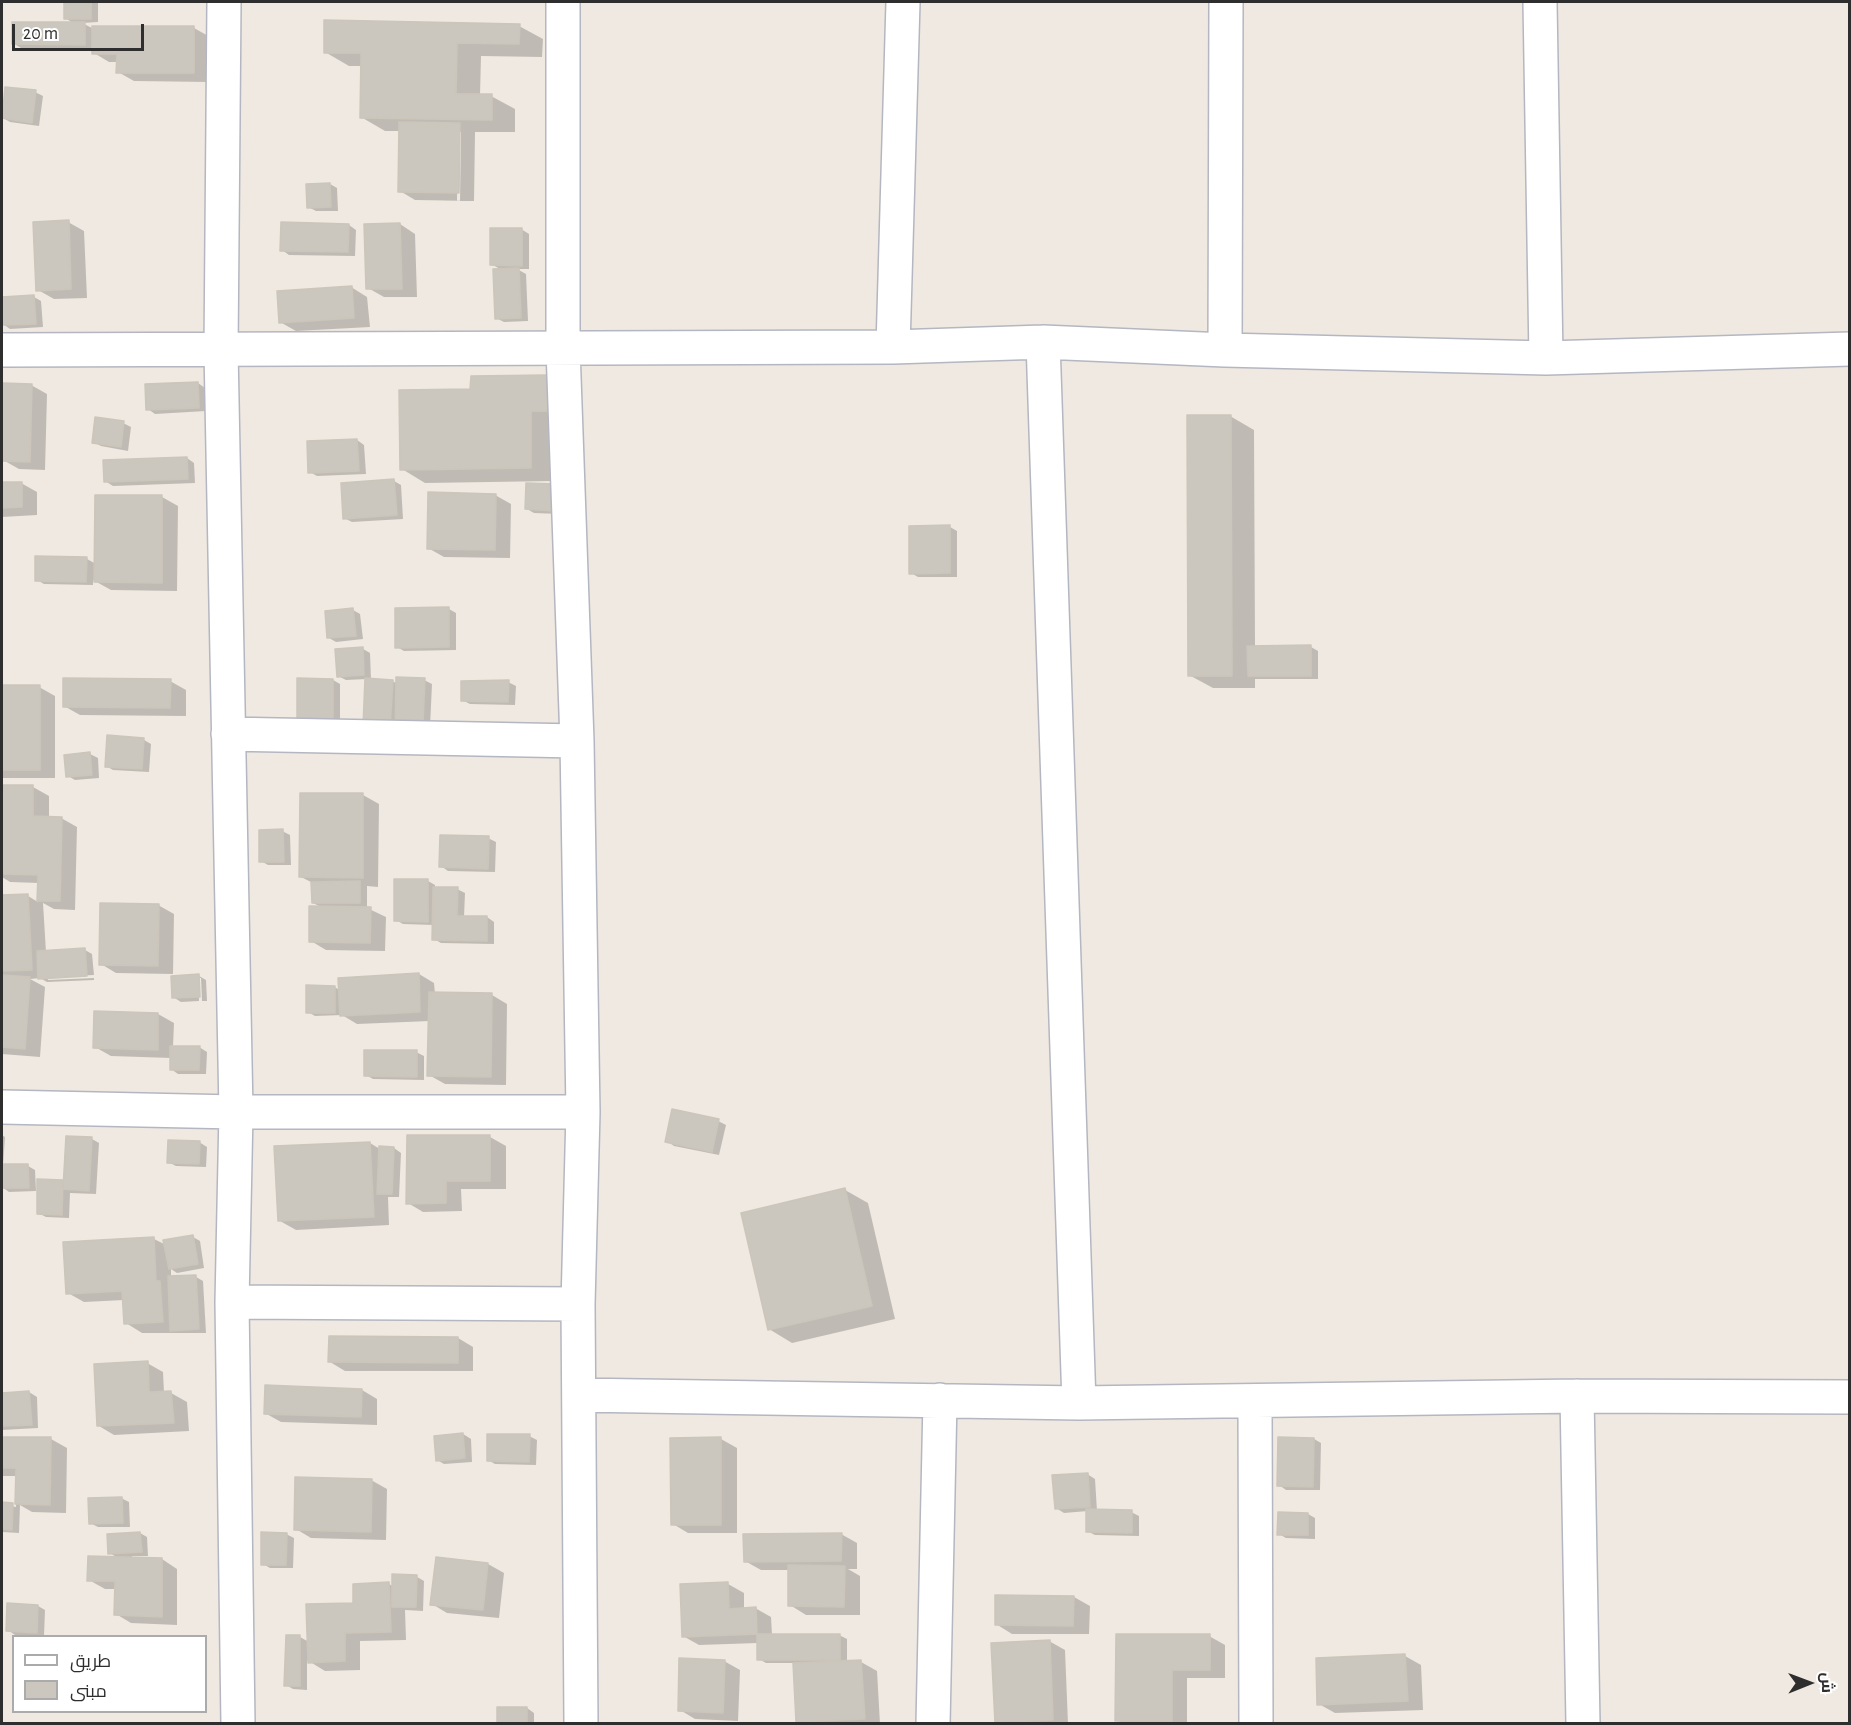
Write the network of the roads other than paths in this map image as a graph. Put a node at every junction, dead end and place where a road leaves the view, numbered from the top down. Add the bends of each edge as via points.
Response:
1 (224, 2) edge
2 (563, 2) edge
3 (903, 2) edge
4 (1226, 2) edge
5 (1540, 2) edge
6 (1043, 342) junction
7 (893, 347) junction
8 (563, 349) junction
9 (1850, 349) edge
10 (2, 350) edge
11 (221, 350) junction
12 (1224, 350) junction
13 (1546, 358) junction
14 (228, 734) junction
15 (577, 741) junction
16 (2, 1107) edge
17 (236, 1112) junction
18 (583, 1112) junction
19 (232, 1302) junction
20 (578, 1305) junction
21 (579, 1395) junction
22 (1577, 1396) junction
23 (1850, 1397) edge
24 (940, 1401) junction
25 (1079, 1403) junction
26 (1255, 1403) junction
27 (238, 1724) edge
28 (581, 1724) edge
29 (933, 1724) edge
30 (1256, 1724) edge
31 (1583, 1724) edge

1 - 11 street
2 - 8 street
3 - 7 street
4 - 12 street
5 - 13 street
6 - 7 street
6 - 12 street
6 - 25 street
7 - 8 street
8 - 11 street
8 - 15 street
9 - 13 street
10 - 11 street
11 - 14 street
12 - 13 street
14 - 15 street
14 - 17 street
15 - 18 street
16 - 17 street
17 - 18 street
17 - 19 street
18 - 20 street
19 - 20 street
19 - 27 street
20 - 21 street
21 - 24 street
21 - 28 street
22 - 23 street
22 - 26 street
22 - 31 street
24 - 25 street
24 - 29 street
25 - 26 street
26 - 30 street

